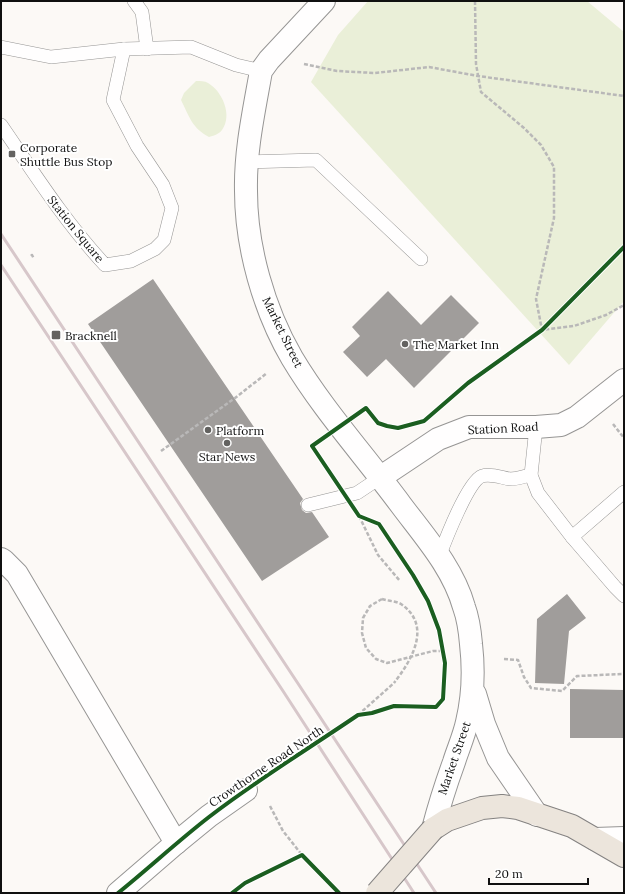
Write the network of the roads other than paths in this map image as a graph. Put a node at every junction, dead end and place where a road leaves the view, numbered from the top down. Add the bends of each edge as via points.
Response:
1 (134, 1) edge
2 (324, 1) edge
3 (1, 47) edge
4 (124, 49) junction
5 (147, 49) junction
6 (261, 72) junction
7 (1, 125) edge
8 (247, 162) junction
9 (421, 259) dead end
10 (624, 380) edge
11 (536, 427) junction
12 (531, 475) junction
13 (381, 477) junction
14 (624, 492) edge
15 (308, 505) dead end
16 (572, 537) junction
17 (440, 557) junction
18 (1, 559) edge
19 (621, 587) edge
20 (473, 687) junction
21 (246, 790) dead end
22 (537, 815) junction
23 (433, 829) junction
24 (624, 838) edge
25 (595, 839) junction
26 (176, 843) junction
27 (624, 856) edge
28 (128, 890) edge
29 (377, 893) edge

1 - 5 lane via 142,12
2 - 6 street, Market Street
3 - 4 lane via 51,57
4 - 5 lane
4 - 7 lane, Station Square via 113,100 137,146 163,185 172,208 164,240 155,249 132,261 105,265 57,207
5 - 6 lane via 191,48
6 - 8 street, Market Street
8 - 9 lane via 316,160
8 - 13 street, Market Street via 247,217 261,288 292,357 326,407
10 - 11 street, Station Road via 576,417 561,425
11 - 12 lane
11 - 13 street, Station Road via 469,427 438,439
12 - 16 lane via 538,493
12 - 17 lane via 512,479 482,476 473,483 450,528
13 - 15 lane via 357,493
13 - 17 street, Market Street
14 - 16 lane
16 - 19 lane
17 - 20 street, Market Street via 465,608 471,645
18 - 26 street via 17,574
20 - 22 street, Market Street via 498,758
20 - 23 street, Market Street via 467,724 441,796
21 - 26 street, Crowthorne Road North
22 - 23 main road via 518,808 482,808 447,820
22 - 25 main road via 572,826
23 - 29 main road, bridge
24 - 25 street
25 - 27 main road
26 - 28 street, Crowthorne Road North

